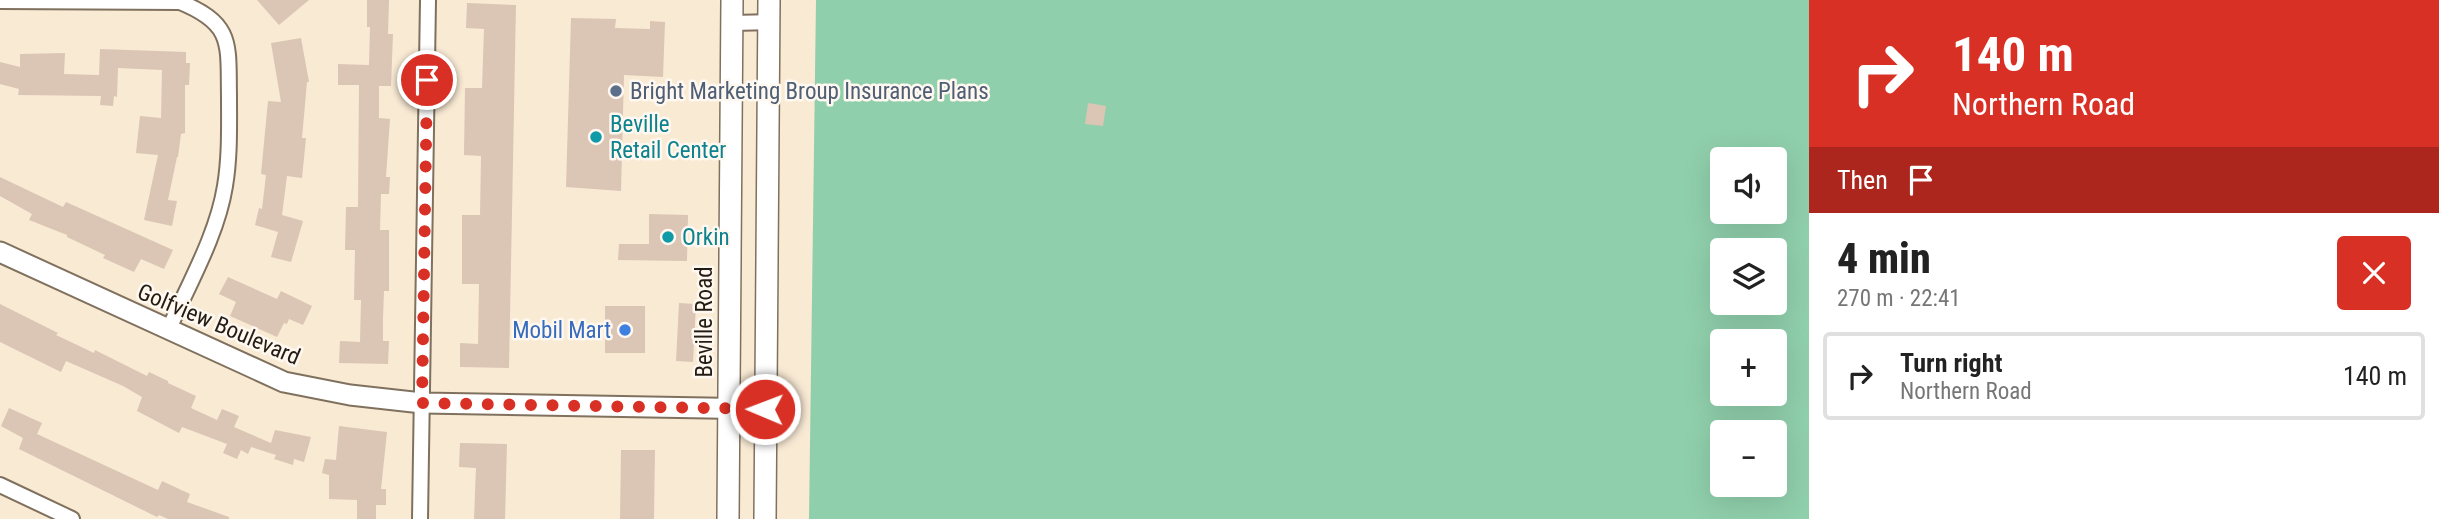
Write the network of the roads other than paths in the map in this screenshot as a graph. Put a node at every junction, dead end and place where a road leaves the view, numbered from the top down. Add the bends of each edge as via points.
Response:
1 (428, 0) edge
2 (732, 0) edge
3 (769, 0) edge
4 (0, 1) edge
5 (769, 22) junction
6 (732, 23) junction
7 (0, 252) edge
8 (168, 331) junction
9 (422, 403) junction
10 (729, 408) junction
11 (765, 409) junction
12 (0, 485) edge
13 (72, 519) edge
14 (420, 519) edge
15 (728, 519) edge
16 (765, 519) edge

1 - 9 street
2 - 6 main road, Beville Road
3 - 5 main road
4 - 8 street via 180,2 216,22 228,46 225,190 213,231
5 - 6 street
5 - 11 main road
6 - 10 main road, Beville Road
7 - 8 street, Golfview Boulevard
8 - 9 street, Golfview Boulevard via 284,382
9 - 10 street, Golfview Boulevard
9 - 14 street
10 - 11 street, Golfview Boulevard
10 - 15 main road, Beville Road
11 - 16 main road
12 - 13 street

